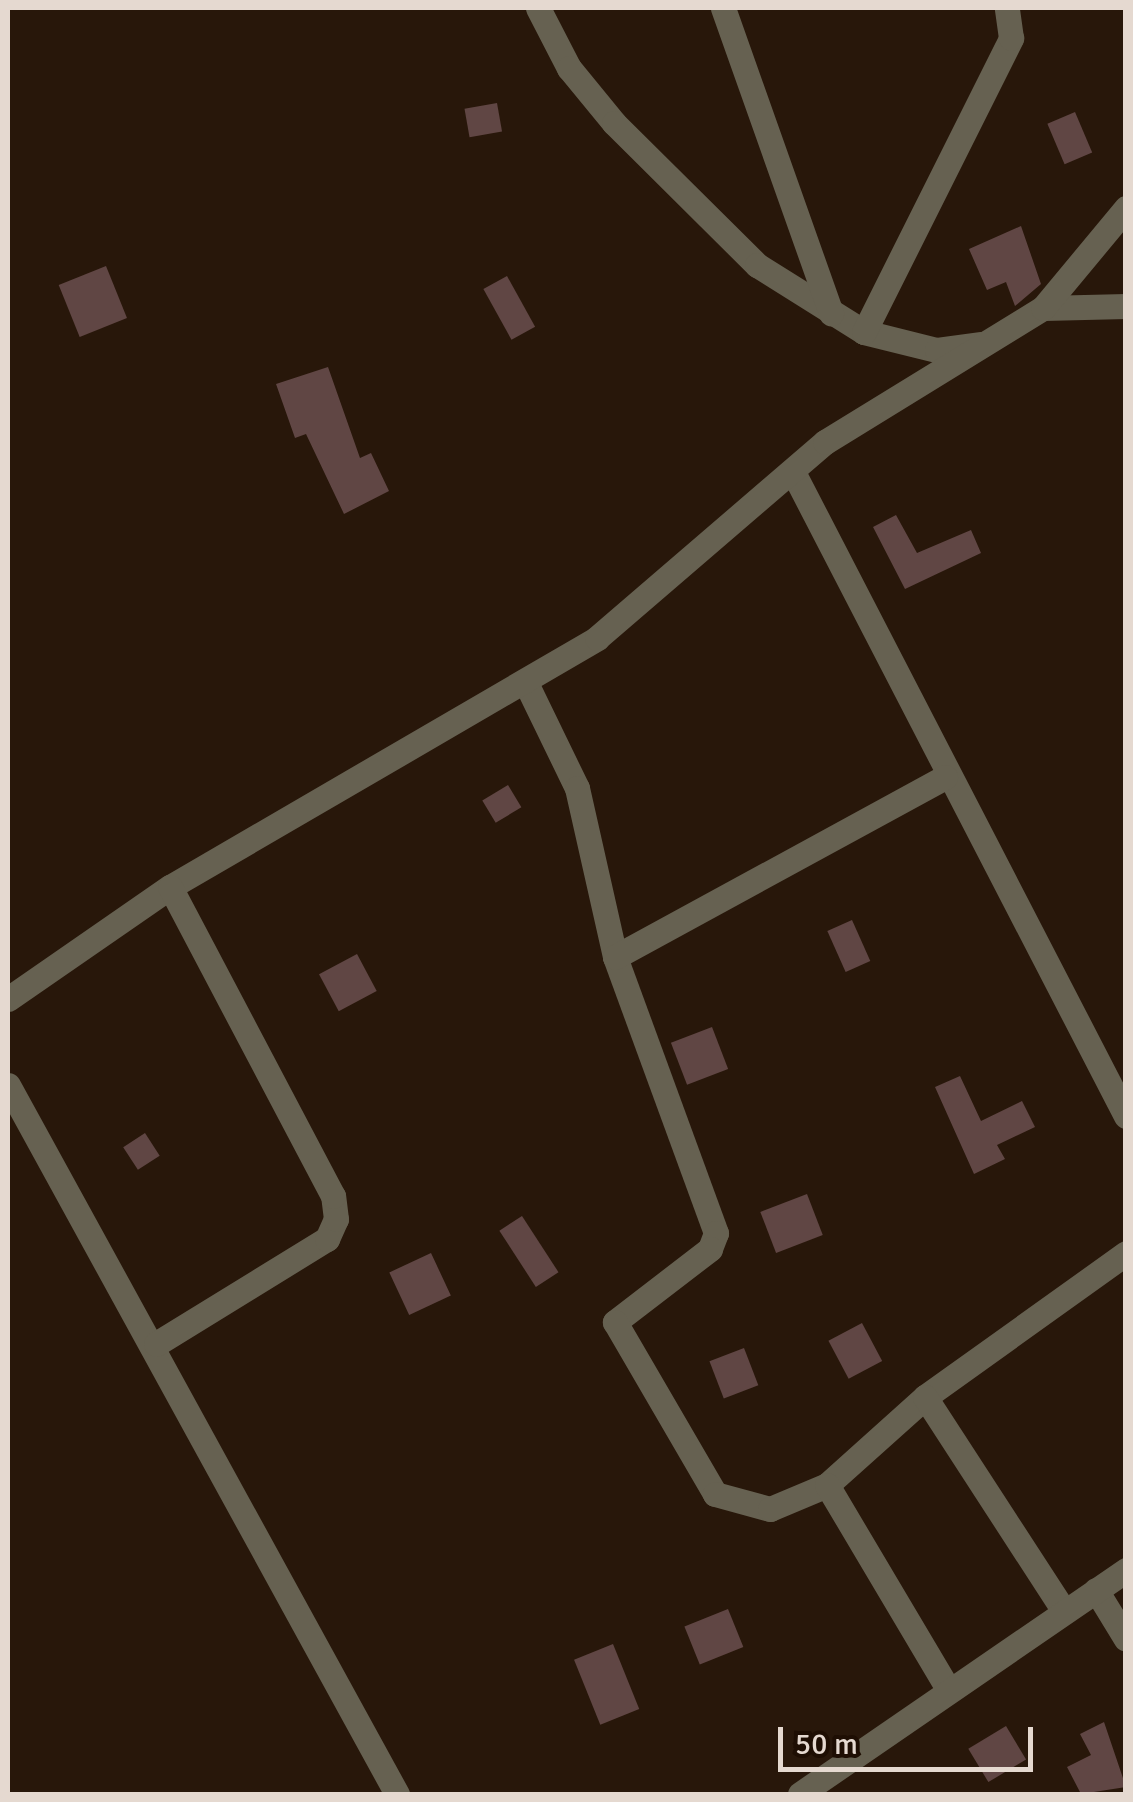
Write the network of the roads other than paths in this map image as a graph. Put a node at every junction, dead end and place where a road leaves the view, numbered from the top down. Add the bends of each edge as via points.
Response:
1 (538, 8) edge
2 (723, 8) edge
3 (1007, 8) edge
4 (1126, 208) edge
5 (1126, 306) edge
6 (1043, 308) junction
7 (831, 314) junction
8 (864, 332) junction
9 (992, 342) junction
10 (793, 472) junction
11 (526, 681) junction
12 (944, 778) junction
13 (170, 887) junction
14 (615, 958) junction
15 (8, 1000) edge
16 (8, 1085) edge
17 (1126, 1116) edge
18 (1126, 1252) edge
19 (156, 1344) junction
20 (925, 1397) junction
21 (826, 1484) junction
22 (1126, 1570) edge
23 (1096, 1590) junction
24 (1064, 1611) junction
25 (1126, 1639) edge
26 (948, 1690) junction
27 (824, 1785) edge
28 (397, 1794) edge
29 (800, 1794) edge

1 - 7 street via 569,68 614,124 758,265
2 - 7 street
3 - 8 street via 1011,38
4 - 6 street
5 - 6 street
6 - 9 street
7 - 8 street
8 - 9 street via 938,350
9 - 10 street via 826,442
10 - 11 street via 597,638
10 - 12 street
11 - 13 street
11 - 14 street via 578,788
12 - 14 street
12 - 17 street
13 - 15 street
13 - 19 street via 333,1196 336,1219 326,1239
14 - 21 street via 716,1233 710,1249 617,1312 616,1330 715,1494 770,1509
16 - 19 street
18 - 20 street
19 - 28 street
20 - 21 street
20 - 24 street
21 - 26 street
22 - 23 street
23 - 24 street
23 - 25 street
24 - 26 street
26 - 27 street
27 - 29 street

